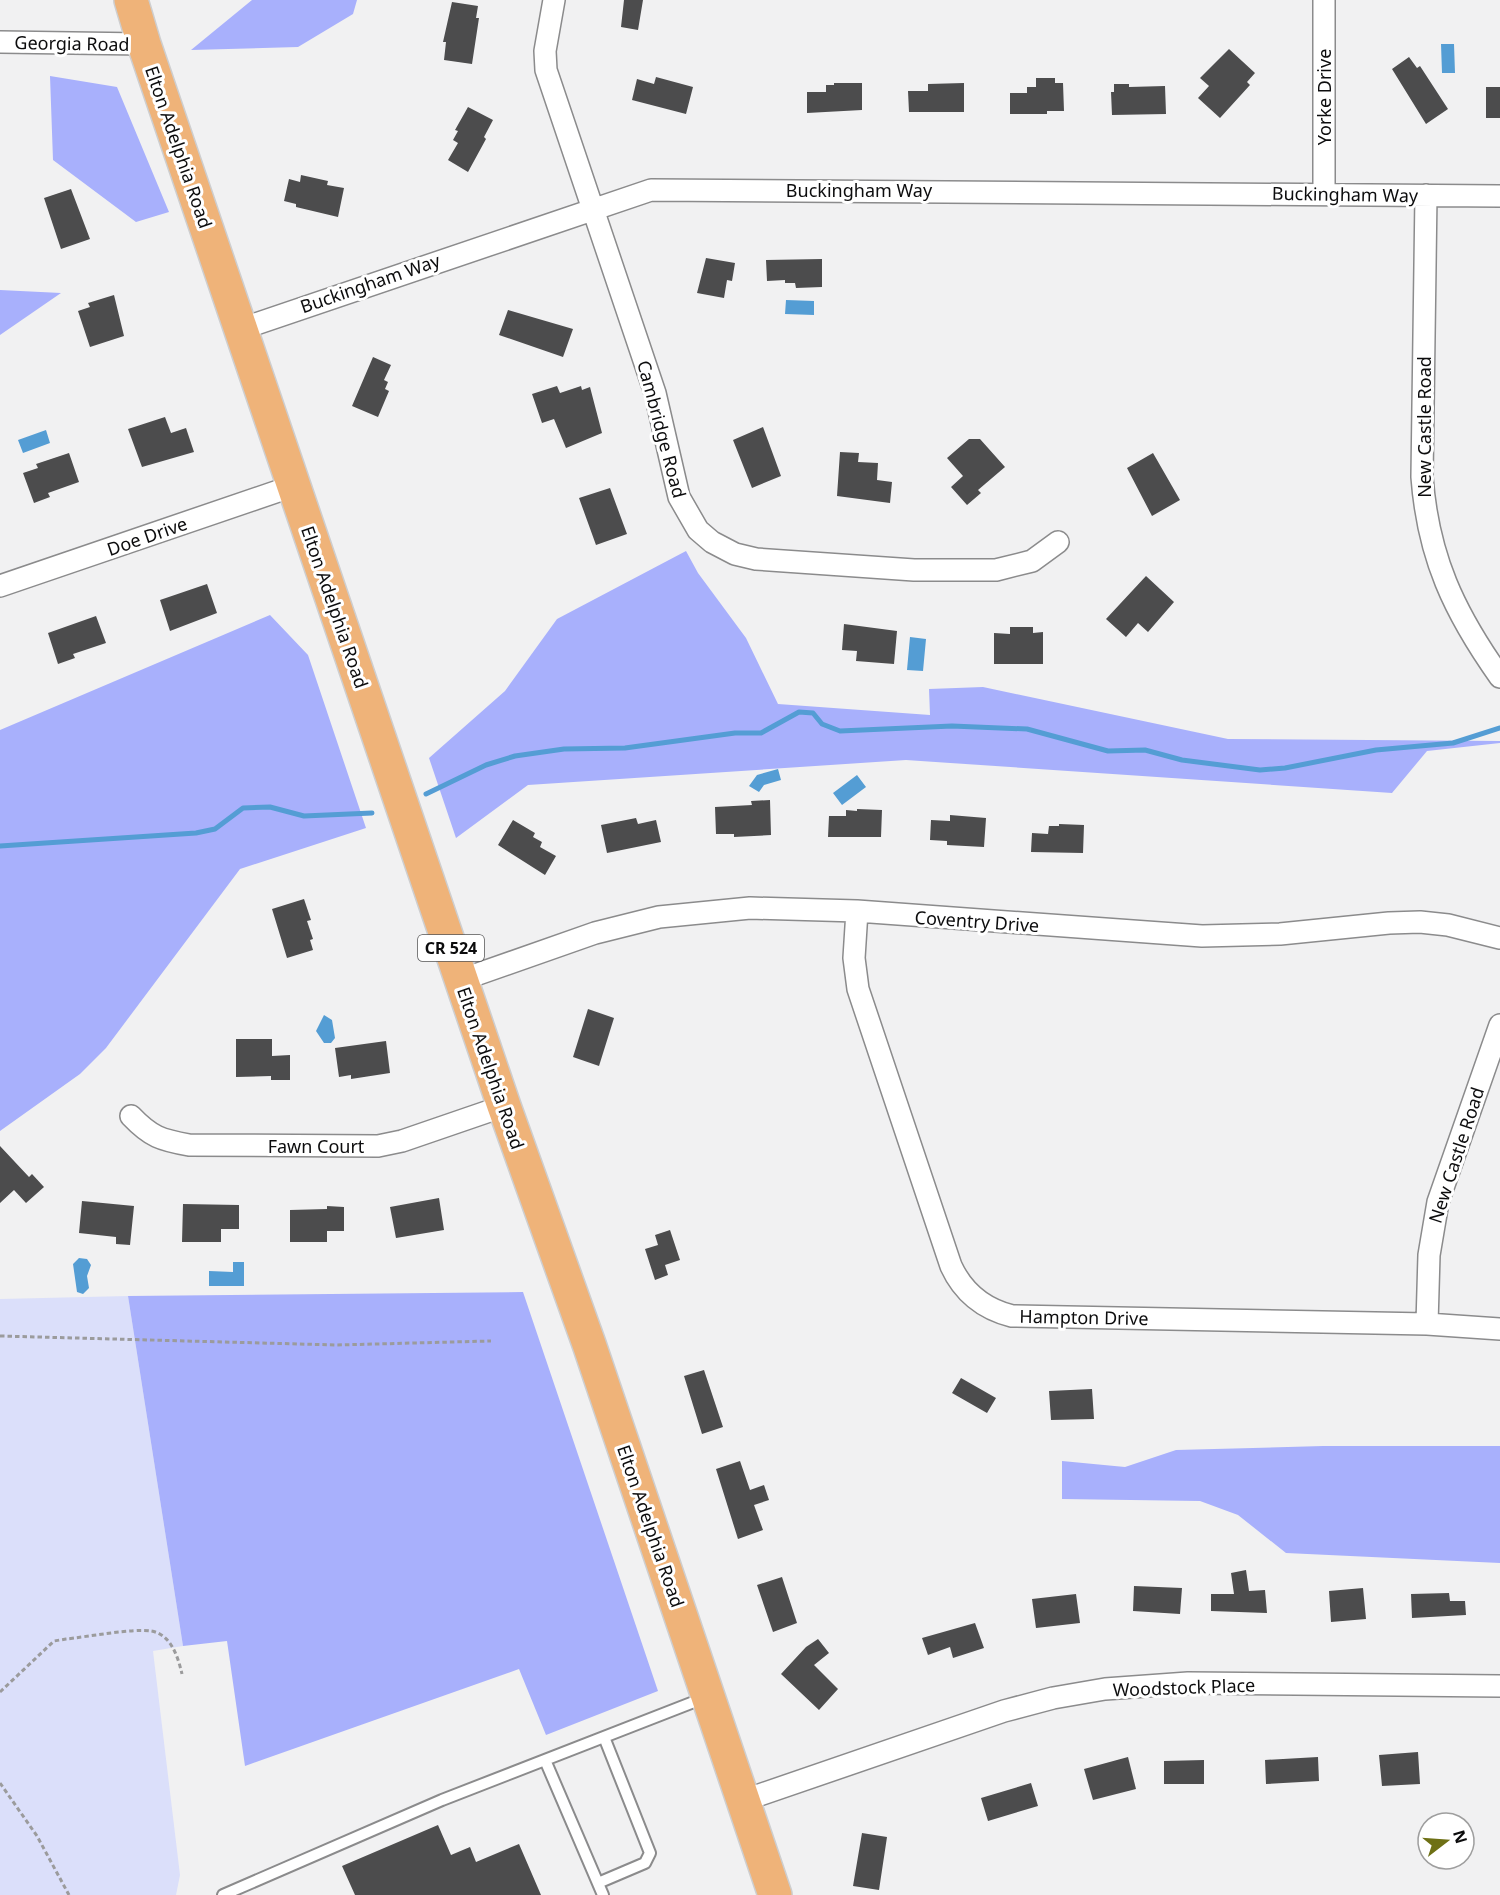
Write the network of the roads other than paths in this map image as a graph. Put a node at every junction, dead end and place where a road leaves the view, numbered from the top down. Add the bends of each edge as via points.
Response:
1 (131, 0) edge
2 (554, 0) edge
3 (1324, 0) edge
4 (0, 42) edge
5 (144, 44) junction
6 (1324, 193) junction
7 (1426, 195) junction
8 (1500, 196) edge
9 (592, 208) junction
10 (241, 329) junction
11 (293, 486) junction
12 (1058, 542) dead end
13 (0, 586) edge
14 (1500, 677) edge
15 (857, 911) junction
16 (1500, 938) edge
17 (461, 980) junction
18 (1500, 1025) edge
19 (504, 1106) junction
20 (131, 1116) dead end
21 (1426, 1324) junction
22 (1500, 1329) edge
23 (1500, 1686) edge
24 (707, 1697) junction
25 (604, 1737) junction
26 (545, 1760) junction
27 (742, 1801) junction
28 (598, 1883) junction
29 (223, 1895) edge
30 (603, 1895) edge
31 (775, 1895) edge

1 - 5 main road, Elton Adelphia Road / CR 524
2 - 9 street, Cambridge Road via 545,51 546,70
3 - 6 street, Yorke Drive
4 - 5 street, Georgia Road
5 - 10 main road, Elton Adelphia Road / CR 524
6 - 7 street, Buckingham Way
6 - 9 street, Buckingham Way via 665,189
7 - 8 street, Buckingham Way
7 - 14 street, New Castle Road via 1424,508 1444,582 1462,621
9 - 10 street, Buckingham Way
9 - 12 street, Cambridge Road via 655,393 679,497 698,530 712,542 756,559 914,570 1010,568 1032,561
10 - 11 main road, Elton Adelphia Road / CR 524
11 - 13 street, Doe Drive
11 - 17 main road, Elton Adelphia Road / CR 524
15 - 16 street, Coventry Drive via 1202,936 1280,934 1420,922
15 - 17 street, Coventry Drive via 750,908 659,917 595,933
15 - 21 street, Hampton Drive via 854,958 858,989 951,1266 963,1287 980,1303 1012,1316
17 - 19 main road, Elton Adelphia Road / CR 524
18 - 21 street, New Castle Road via 1438,1202 1429,1255
19 - 20 street, Fawn Court via 402,1141 354,1148 189,1145 150,1135
19 - 24 main road, Elton Adelphia Road / CR 524 via 589,1344
21 - 22 street, Hampton Drive
23 - 27 street, Woodstock Place via 1188,1683 1105,1689 1004,1711
24 - 25 lane
24 - 27 main road, Elton Adelphia Road / CR 524
25 - 26 lane
25 - 28 lane via 650,1853 645,1863
26 - 28 lane
26 - 29 lane
27 - 31 main road, Elton Adelphia Road / CR 524
28 - 30 lane

